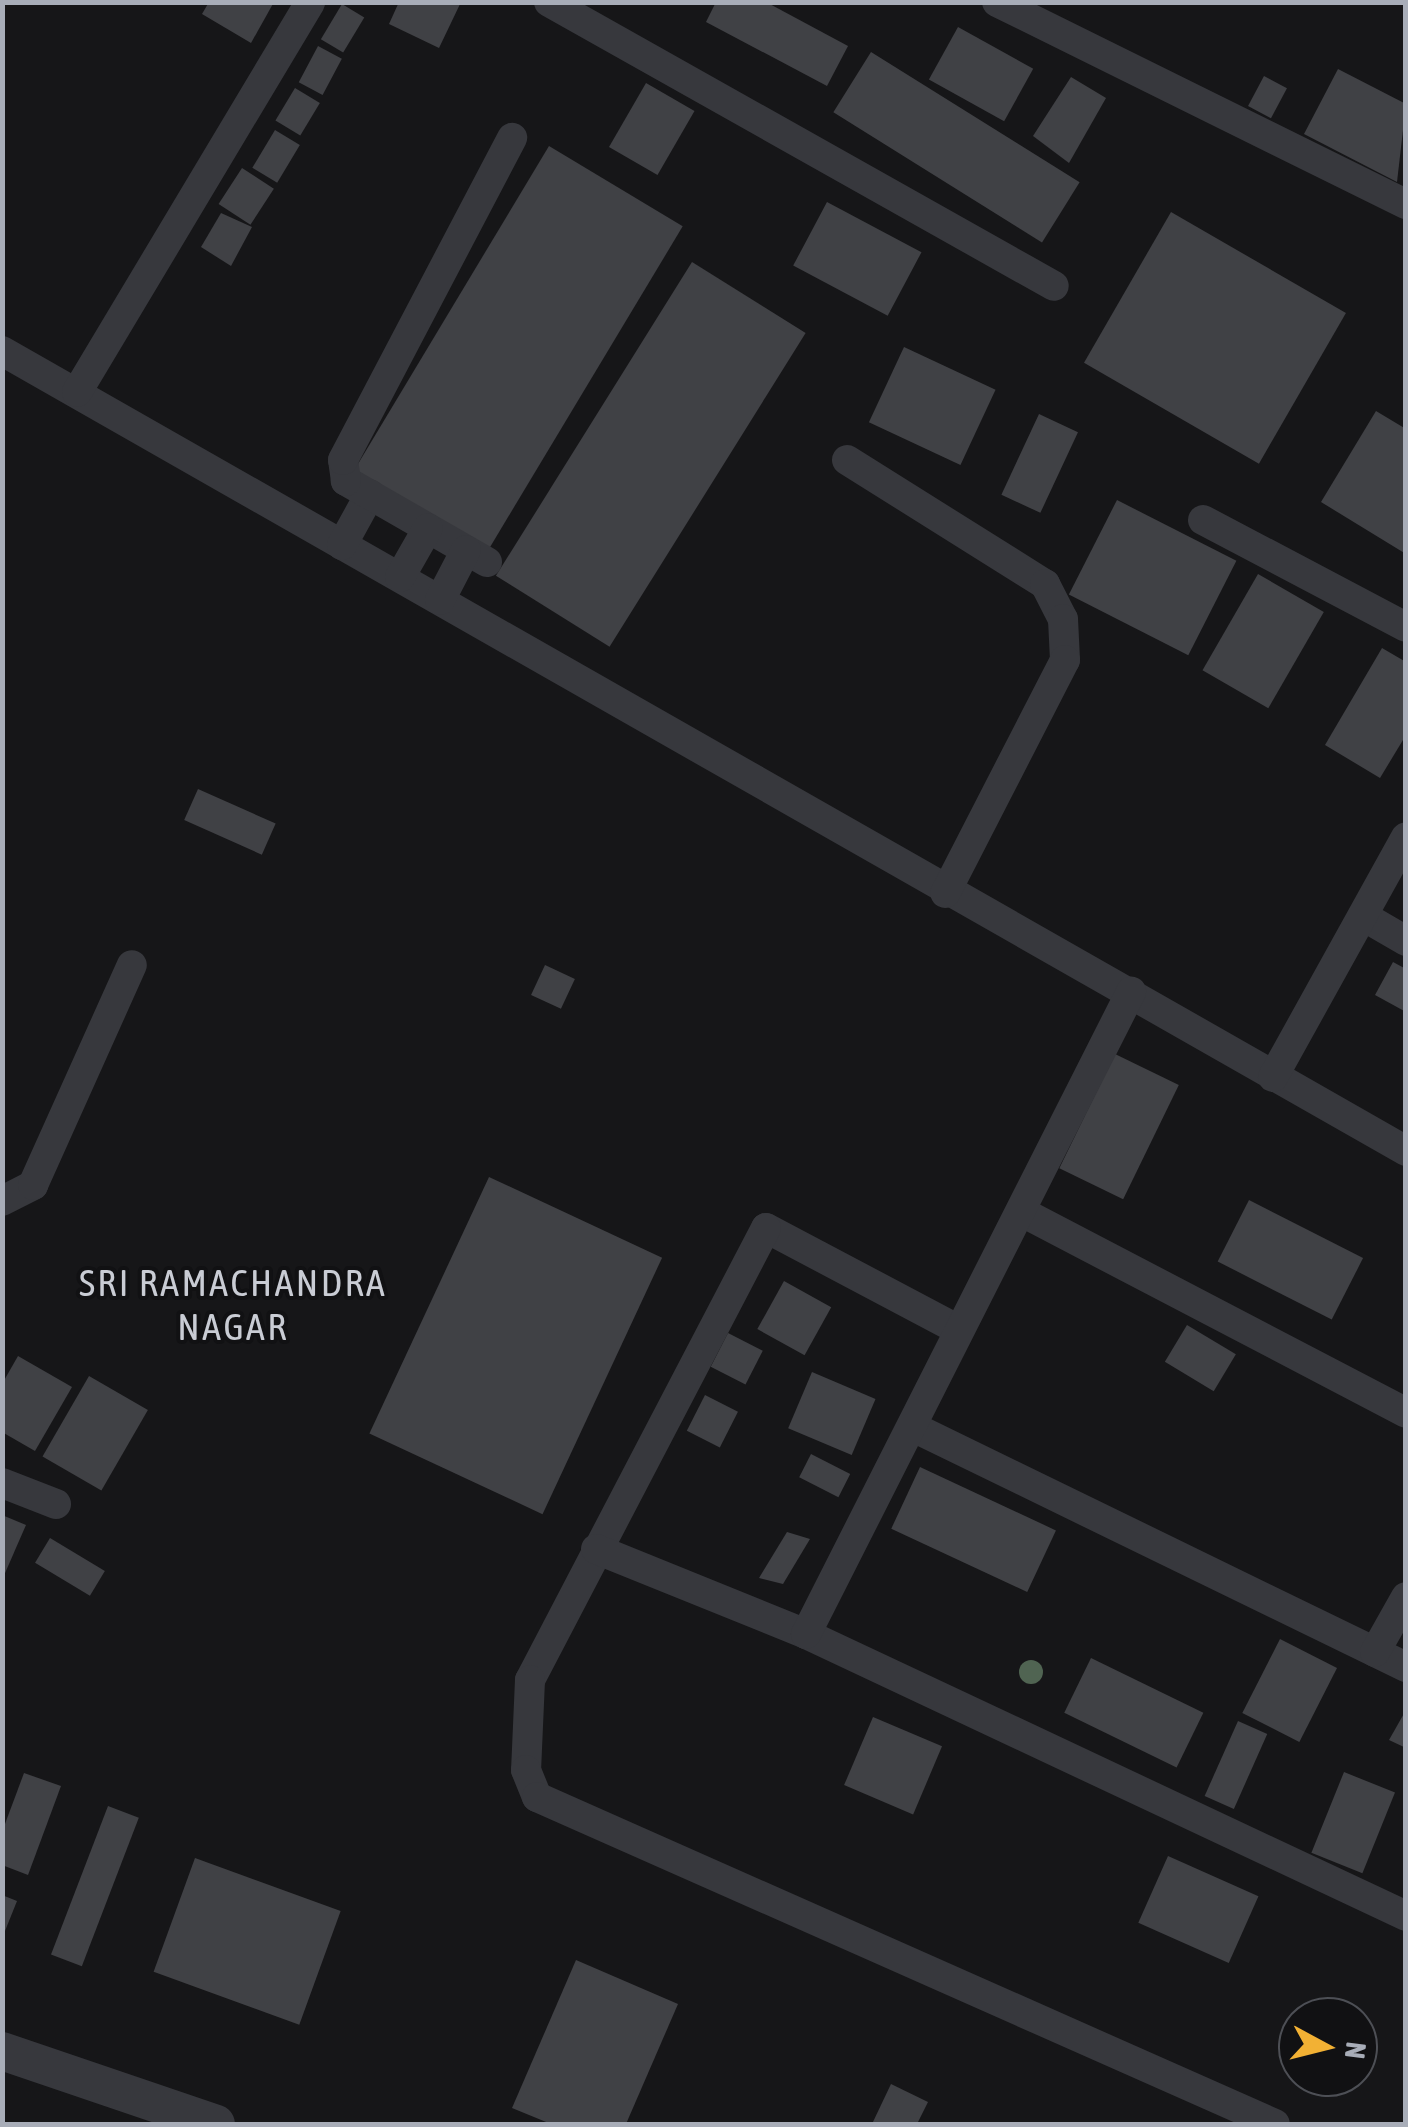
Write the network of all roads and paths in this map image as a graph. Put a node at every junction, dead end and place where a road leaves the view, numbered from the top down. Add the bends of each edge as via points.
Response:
1 (310, 2) edge
2 (548, 2) edge
3 (997, 2) edge
4 (512, 138) dead end
5 (1406, 204) edge
6 (1054, 286) dead end
7 (2, 350) edge
8 (77, 392) junction
9 (846, 460) dead end
10 (370, 494) junction
11 (1203, 520) dead end
12 (428, 528) junction
13 (342, 545) junction
14 (400, 577) junction
15 (440, 600) junction
16 (1406, 627) edge
17 (1406, 837) edge
18 (946, 893) junction
19 (1363, 916) junction
20 (1406, 940) edge
21 (132, 965) dead end
22 (1130, 992) junction
23 (1273, 1078) junction
24 (1406, 1152) edge
25 (2, 1201) edge
26 (1022, 1212) junction
27 (958, 1329) junction
28 (1406, 1413) edge
29 (914, 1428) junction
30 (2, 1483) edge
31 (56, 1504) dead end
32 (596, 1548) junction
33 (1406, 1596) edge
34 (806, 1634) junction
35 (1375, 1652) junction
36 (1406, 1667) edge
37 (1406, 1916) edge
38 (2, 2051) edge
39 (216, 2124) edge
40 (1275, 2124) edge

1 - 8 street
2 - 6 street
3 - 5 street
4 - 10 street via 343,460 346,481
7 - 8 street
8 - 13 street
9 - 18 street via 1046,584 1063,619 1065,660
10 - 12 street
10 - 13 street
11 - 16 street
12 - 14 street
12 - 15 street via 476,556
13 - 14 street
14 - 15 street
15 - 18 street
17 - 19 street
18 - 22 street
19 - 20 street
19 - 23 street
21 - 25 street via 32,1185
22 - 23 street
22 - 26 street
23 - 24 street
26 - 27 street
26 - 28 street
27 - 29 street
27 - 32 street via 766,1228
29 - 34 street
29 - 35 street
30 - 31 street
32 - 34 street
32 - 40 street via 530,1680 526,1770 536,1797
33 - 35 street
34 - 37 street
35 - 36 street
38 - 39 street

